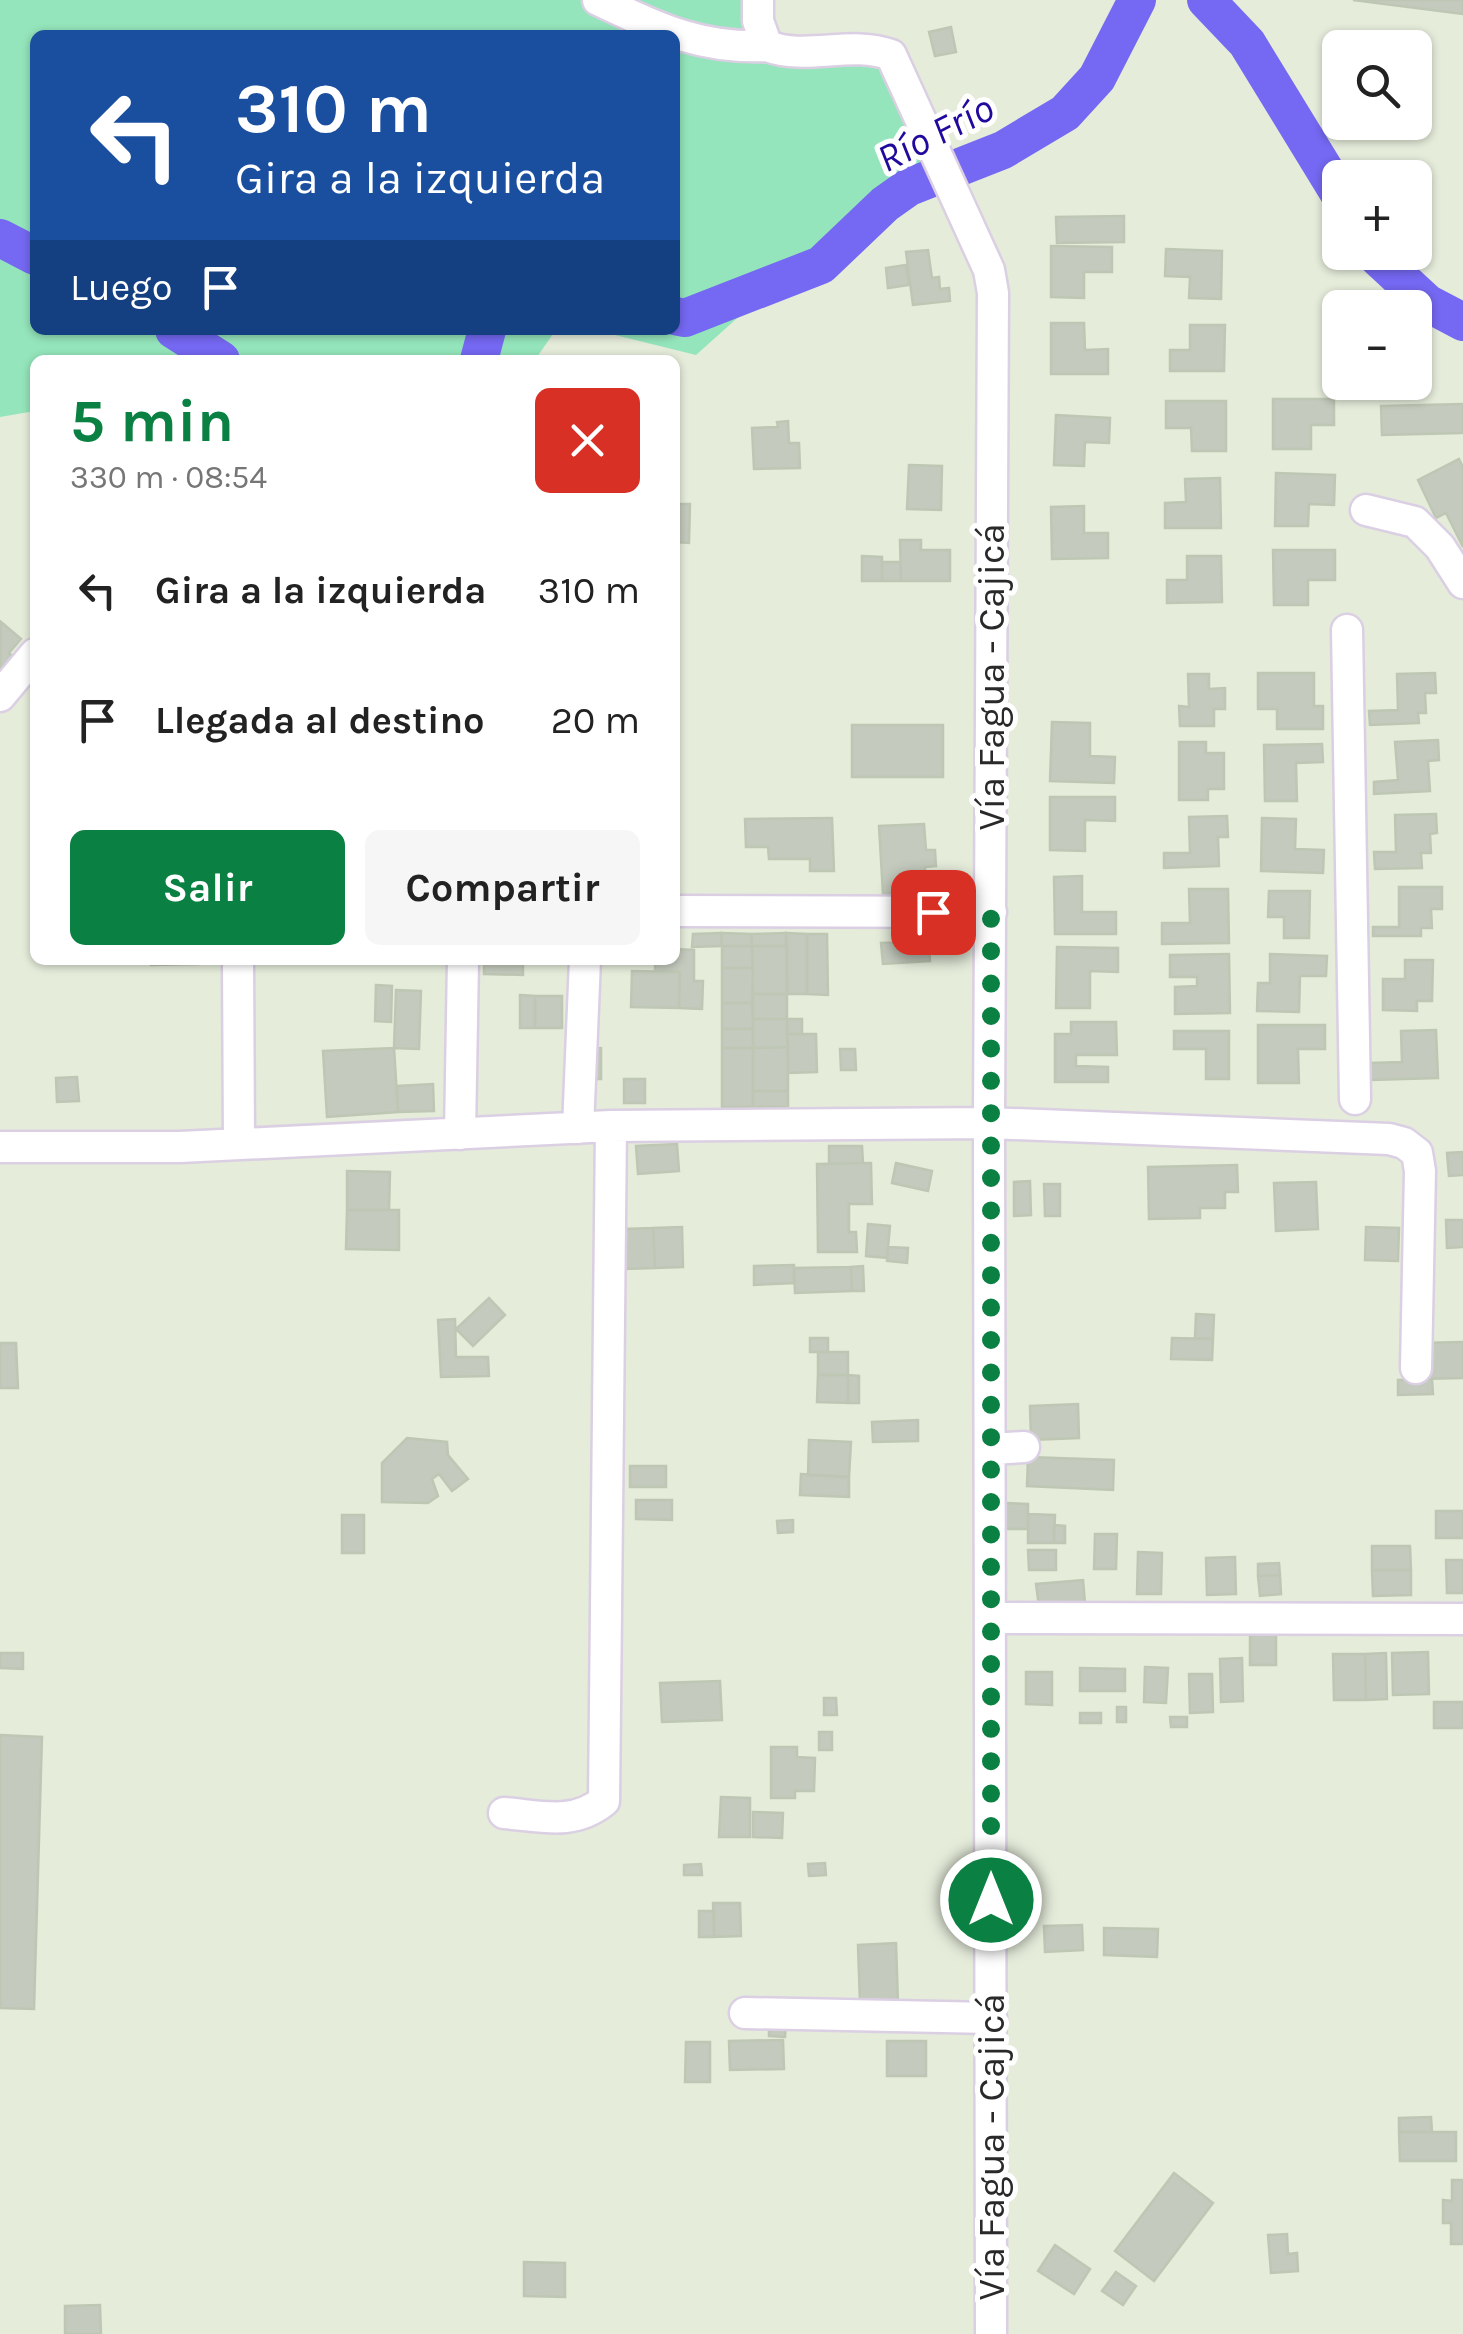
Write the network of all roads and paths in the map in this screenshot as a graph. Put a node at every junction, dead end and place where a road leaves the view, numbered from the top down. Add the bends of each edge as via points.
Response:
1 (598, 0) edge
2 (758, 0) edge
3 (668, 30) edge
4 (680, 35) edge
5 (767, 46) junction
6 (1366, 510) dead end
7 (1463, 583) edge
8 (1347, 630) dead end
9 (30, 660) edge
10 (0, 696) edge
11 (680, 911) edge
12 (991, 912) junction
13 (238, 965) edge
14 (462, 965) edge
15 (585, 965) edge
16 (1356, 1099) dead end
17 (989, 1123) junction
18 (611, 1126) junction
19 (578, 1128) junction
20 (460, 1134) junction
21 (240, 1143) junction
22 (0, 1148) edge
23 (1416, 1368) dead end
24 (1024, 1446) dead end
25 (990, 1449) junction
26 (991, 1618) junction
27 (1463, 1619) edge
28 (504, 1814) dead end
29 (745, 2013) dead end
30 (991, 2018) junction
31 (991, 2334) edge

1 - 3 street
2 - 5 street
4 - 5 street
5 - 12 street, Vía Fagua - Cajicá via 784,52 874,48 891,56 988,270
6 - 7 street via 1415,522
8 - 16 street
9 - 10 street
11 - 12 street
12 - 17 street, Vía Fagua - Cajicá
13 - 21 street
14 - 20 street
15 - 19 street
17 - 18 street
17 - 23 street via 1404,1143 1417,1153 1420,1171
17 - 25 street, Vía Fagua - Cajicá
18 - 19 street
18 - 28 street via 604,1801 575,1818
19 - 20 street
20 - 21 street
21 - 22 street
24 - 25 street
25 - 26 street, Vía Fagua - Cajicá
26 - 27 street
26 - 30 street, Vía Fagua - Cajicá
29 - 30 street
30 - 31 street, Vía Fagua - Cajicá

